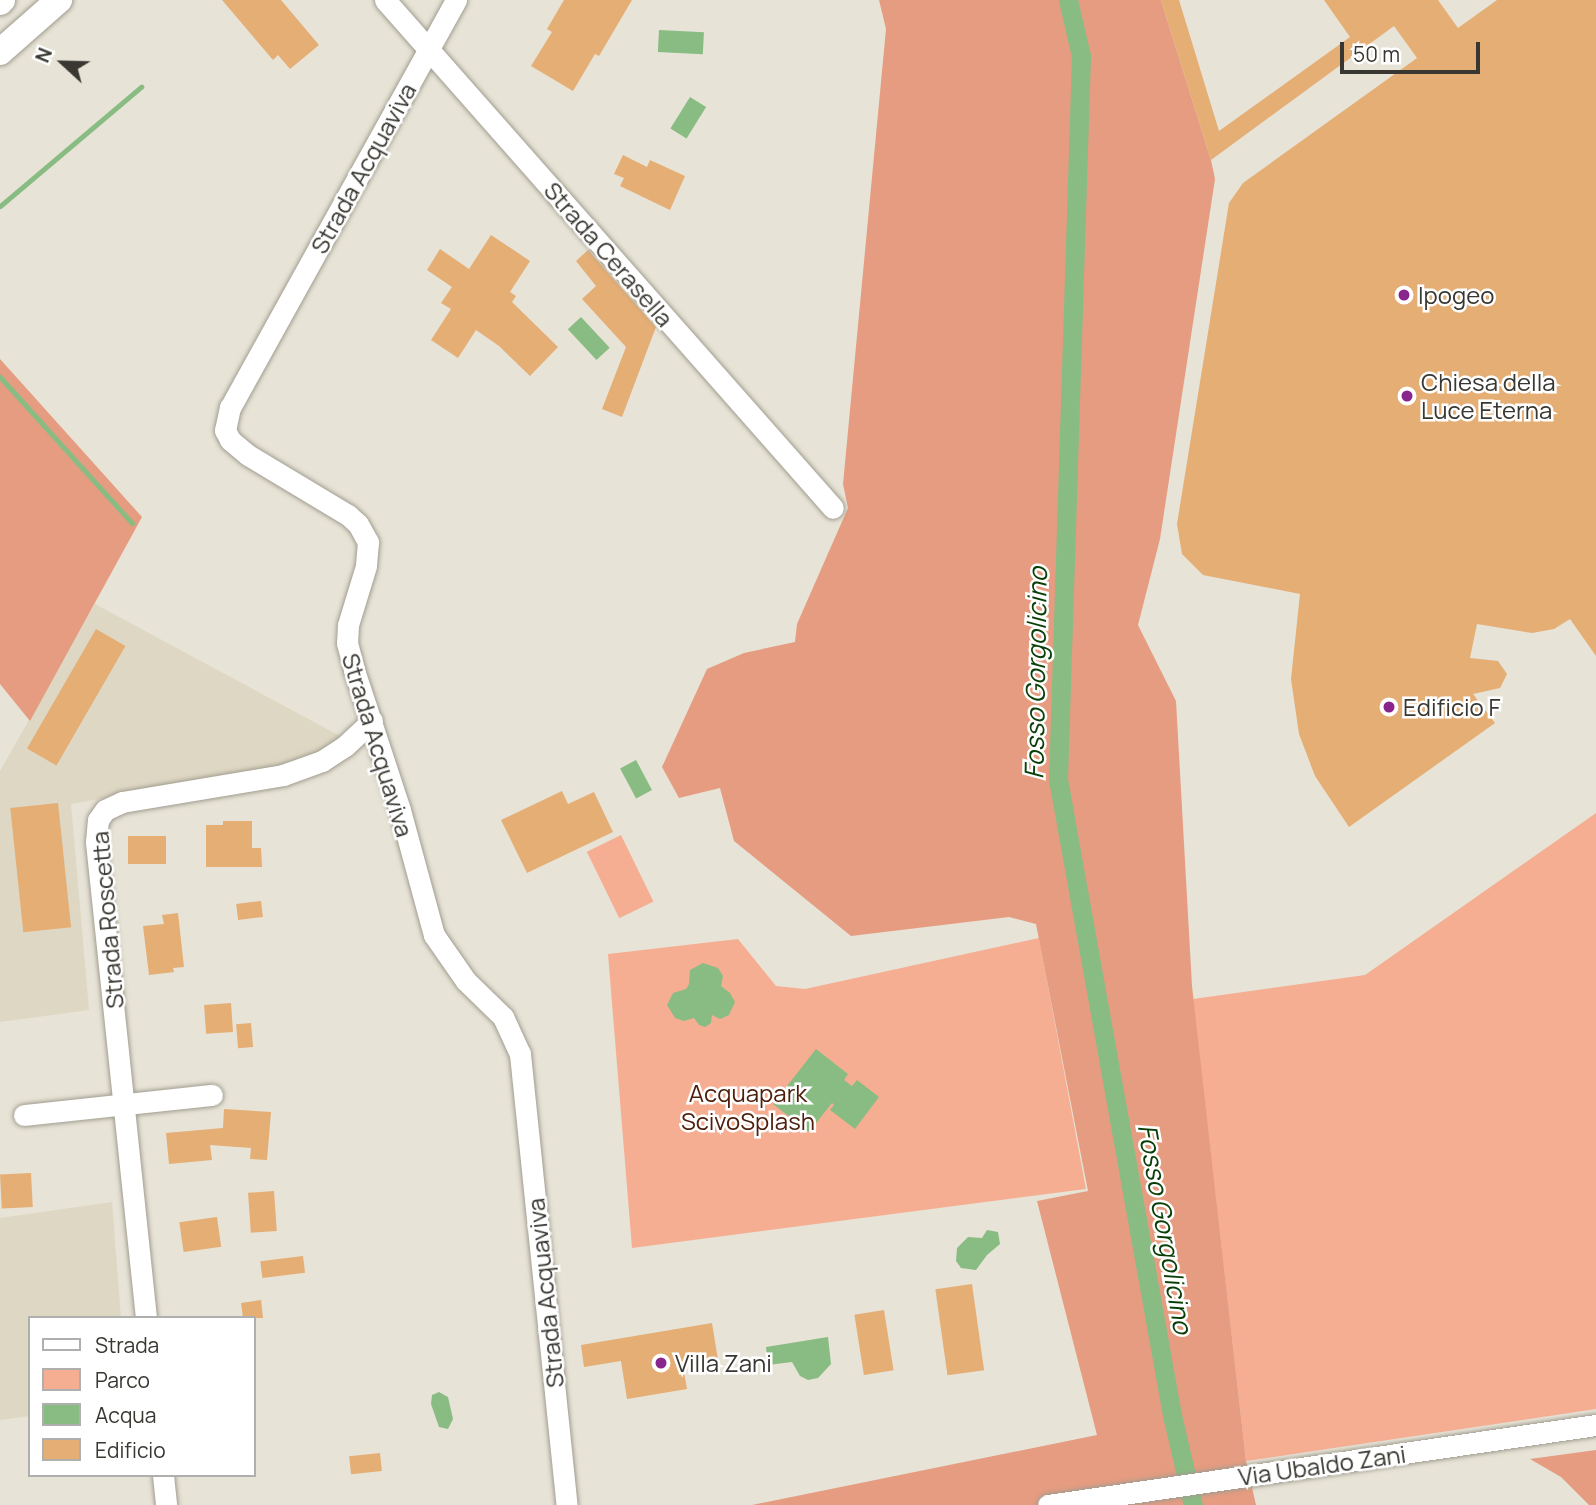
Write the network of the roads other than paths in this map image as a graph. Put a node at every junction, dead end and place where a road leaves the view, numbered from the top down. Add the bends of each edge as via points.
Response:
1 (59, 0) edge
2 (385, 0) edge
3 (456, 0) edge
4 (429, 50) junction
5 (0, 52) edge
6 (833, 508) dead end
7 (372, 721) junction
8 (212, 1095) dead end
9 (124, 1104) junction
10 (24, 1115) dead end
11 (146, 1316) edge
12 (1596, 1425) edge
13 (163, 1477) edge
14 (166, 1505) edge
15 (567, 1505) edge
16 (1048, 1505) edge

1 - 5 street
2 - 4 street, Strada Cerasella
3 - 4 street, Strada Acquaviva
4 - 6 street, Strada Cerasella
4 - 7 street, Strada Acquaviva via 230,407 225,425 239,449 348,515 366,536 366,566 347,634
7 - 9 street, Strada Roscetta via 334,754 284,775 122,802 101,815 96,842
7 - 15 street, Strada Acquaviva via 434,936 466,981 503,1017 520,1054
8 - 9 street
9 - 10 street
9 - 11 street, Strada Roscetta
12 - 16 street, Via Ubaldo Zani
13 - 14 street

